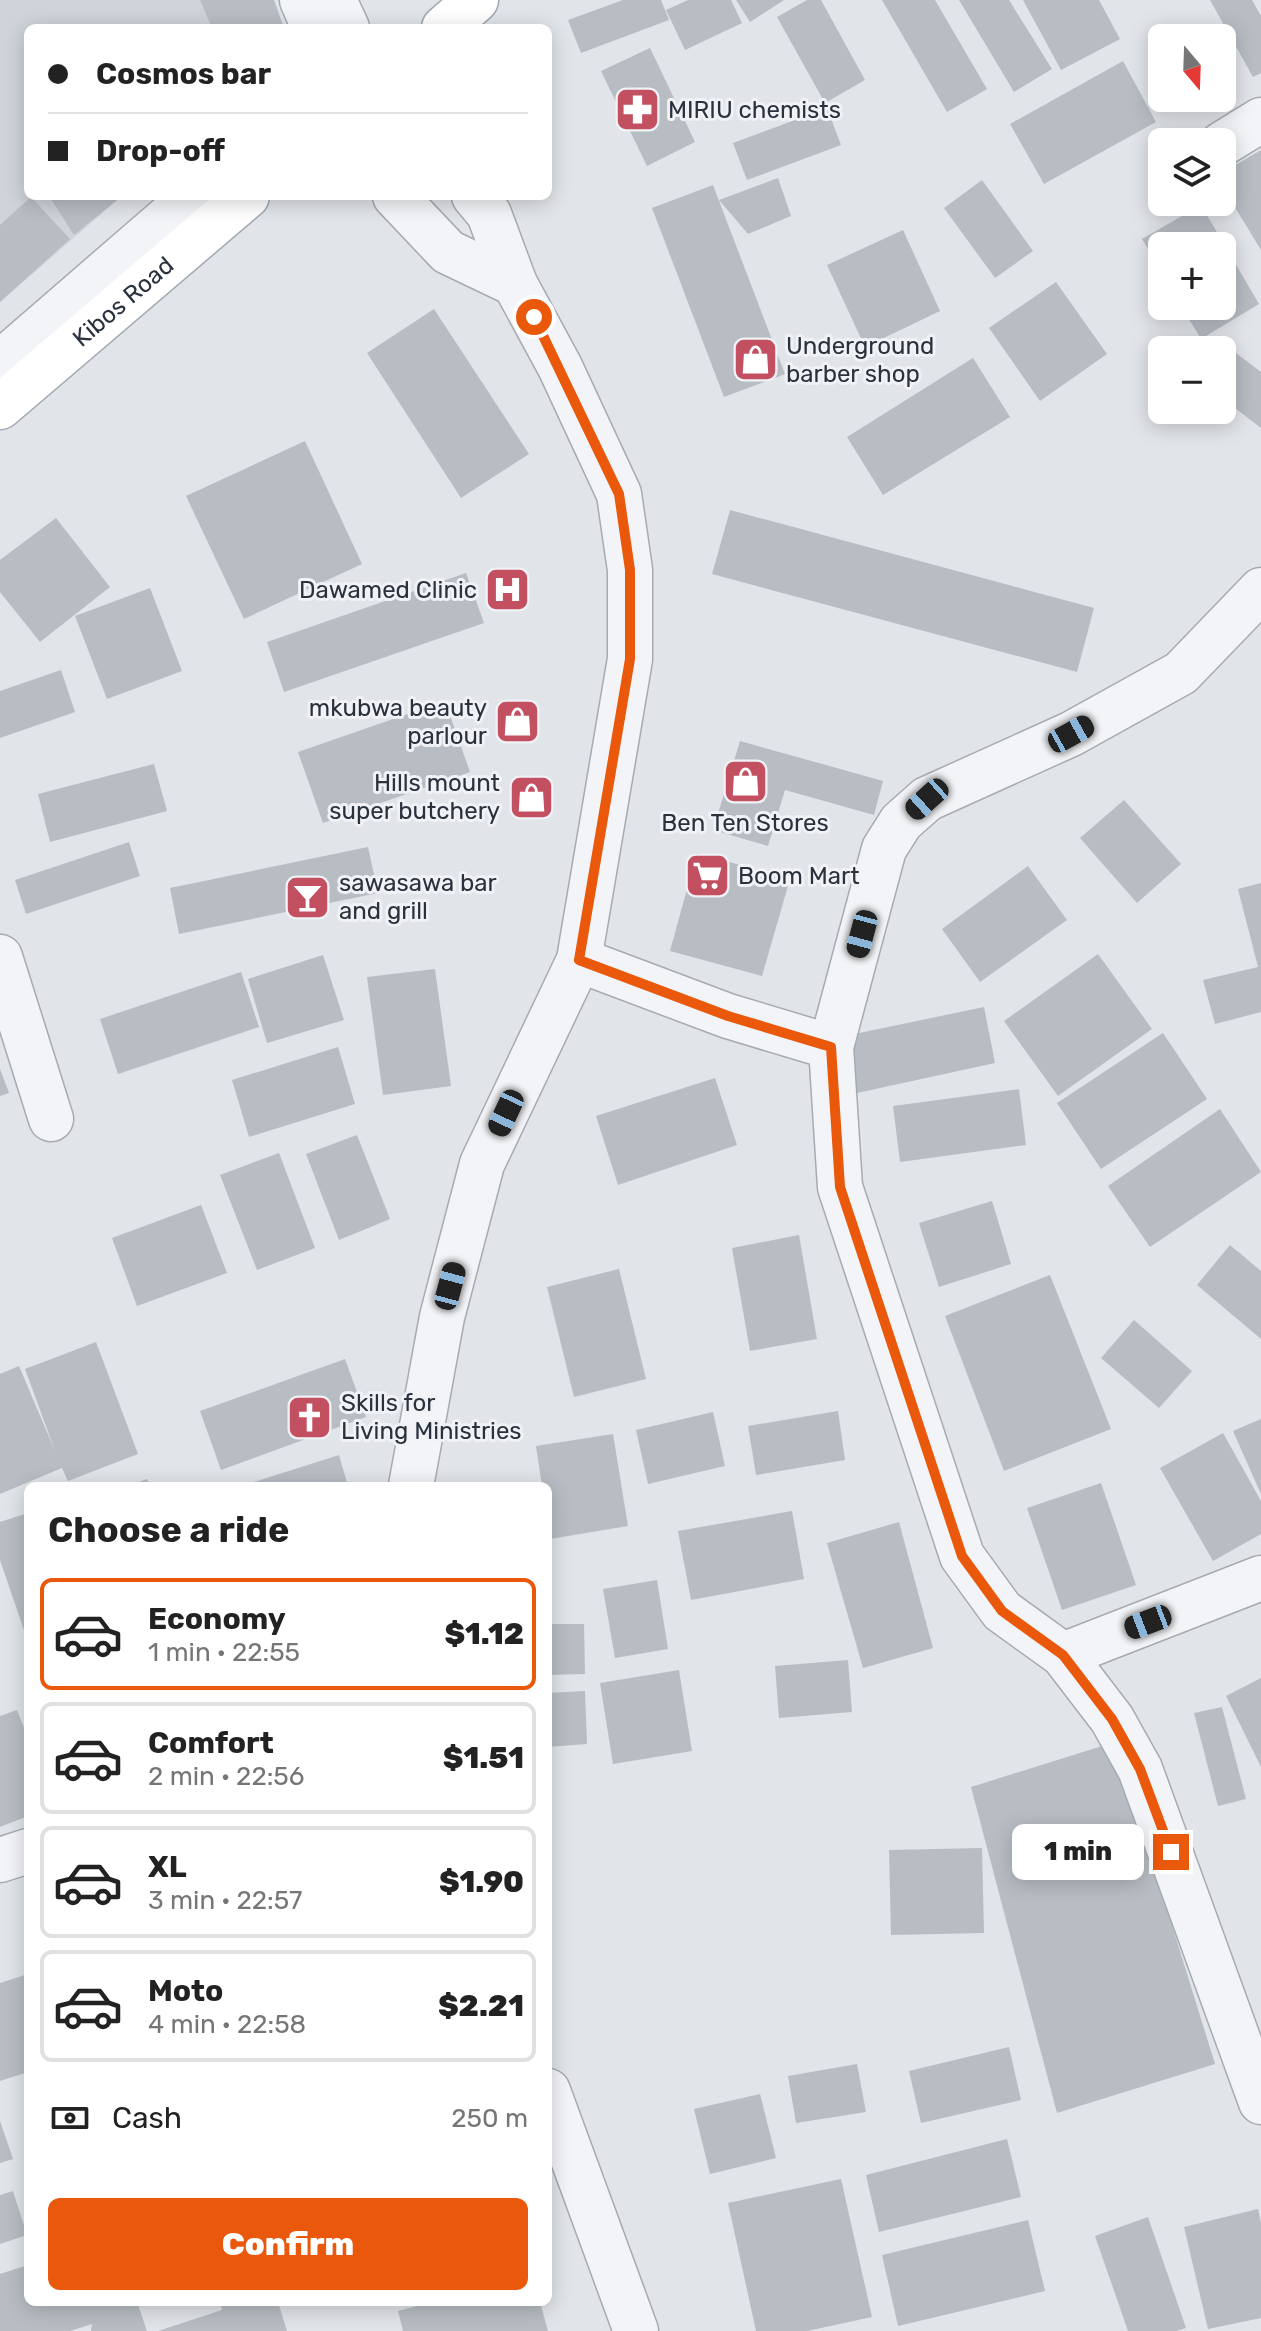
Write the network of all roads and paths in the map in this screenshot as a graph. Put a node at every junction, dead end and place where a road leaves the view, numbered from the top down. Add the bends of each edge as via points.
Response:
1 (302, 0) edge
2 (334, 0) edge
3 (476, 0) edge
4 (312, 24) edge
5 (345, 24) edge
6 (449, 24) edge
7 (1261, 120) edge
8 (1236, 135) edge
9 (188, 200) edge
10 (242, 200) edge
11 (399, 200) edge
12 (477, 200) edge
13 (515, 284) junction
14 (0, 363) edge
15 (0, 407) edge
16 (1261, 590) edge
17 (0, 957) edge
18 (579, 960) junction
19 (831, 1047) junction
20 (51, 1119) dead end
21 (412, 1482) edge
22 (1261, 1578) edge
23 (1063, 1655) junction
24 (24, 1852) edge
25 (0, 1860) edge
26 (552, 2102) edge
27 (1261, 2102) edge
28 (636, 2331) edge

1 - 4 street
2 - 5 street
3 - 6 main road
7 - 8 street
9 - 14 street
10 - 15 main road, Kibos Road
11 - 13 street via 448,252
12 - 13 street via 489,214
13 - 18 street via 619,494 630,570 630,659
16 - 19 street via 1181,673 1071,734 927,799 901,822 884,849
17 - 20 street
18 - 19 street via 728,1016
18 - 21 street via 482,1164 442,1317
19 - 23 street via 840,1187 962,1556 1002,1611
22 - 23 street
23 - 27 street via 1112,1719 1140,1769
24 - 25 street
26 - 28 street

